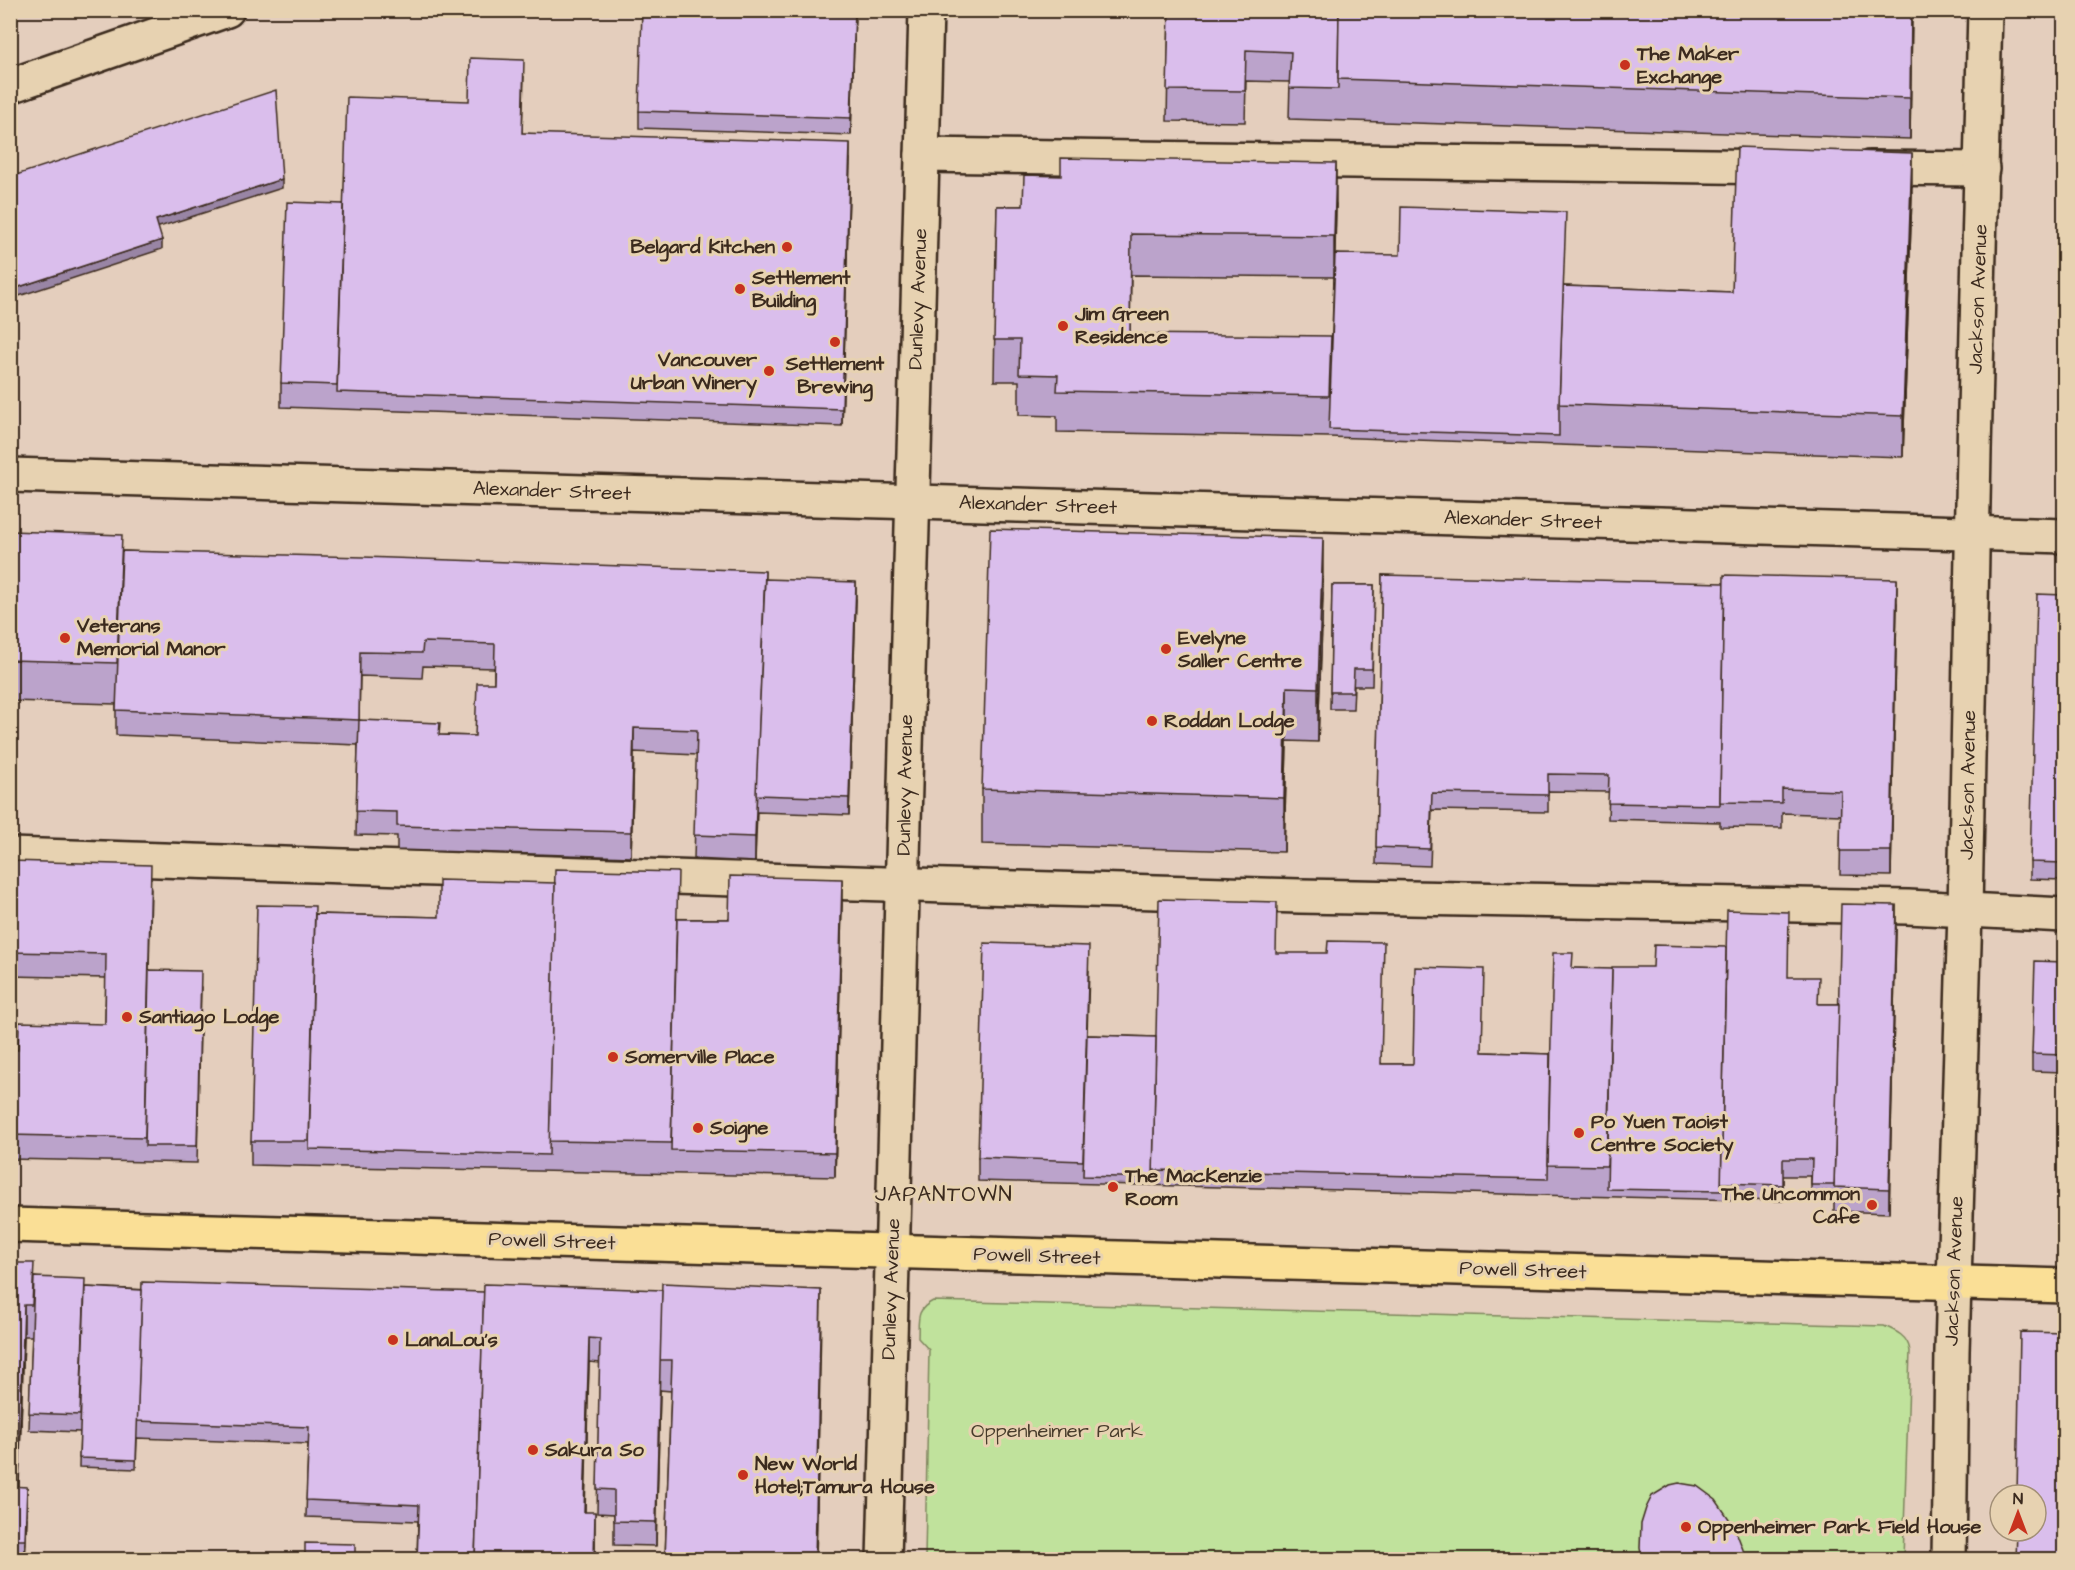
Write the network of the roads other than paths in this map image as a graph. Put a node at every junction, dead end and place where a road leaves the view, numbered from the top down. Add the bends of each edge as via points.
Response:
1 (227, 10) edge
2 (926, 10) edge
3 (1985, 10) edge
4 (10, 86) edge
5 (922, 154) junction
6 (1982, 170) junction
7 (10, 475) edge
8 (913, 502) junction
9 (1973, 534) junction
10 (2064, 536) edge
11 (10, 855) edge
12 (902, 884) junction
13 (1965, 911) junction
14 (2064, 915) edge
15 (10, 1225) edge
16 (893, 1252) junction
17 (1954, 1282) junction
18 (2064, 1286) edge
19 (884, 1560) edge
20 (1949, 1560) edge

1 - 4 street
2 - 5 street, Dunlevy Avenue
3 - 6 street, Jackson Avenue
5 - 6 street
5 - 8 street, Dunlevy Avenue
6 - 9 street, Jackson Avenue
7 - 8 street, Alexander Street
8 - 9 street, Alexander Street
8 - 12 street, Dunlevy Avenue
9 - 10 street, Alexander Street
9 - 13 street, Jackson Avenue
11 - 12 street
12 - 13 street
12 - 16 street, Dunlevy Avenue
13 - 14 street
13 - 17 street, Jackson Avenue
15 - 16 main road, Powell Street
16 - 17 main road, Powell Street
16 - 19 street, Dunlevy Avenue
17 - 18 main road, Powell Street
17 - 20 street, Jackson Avenue

